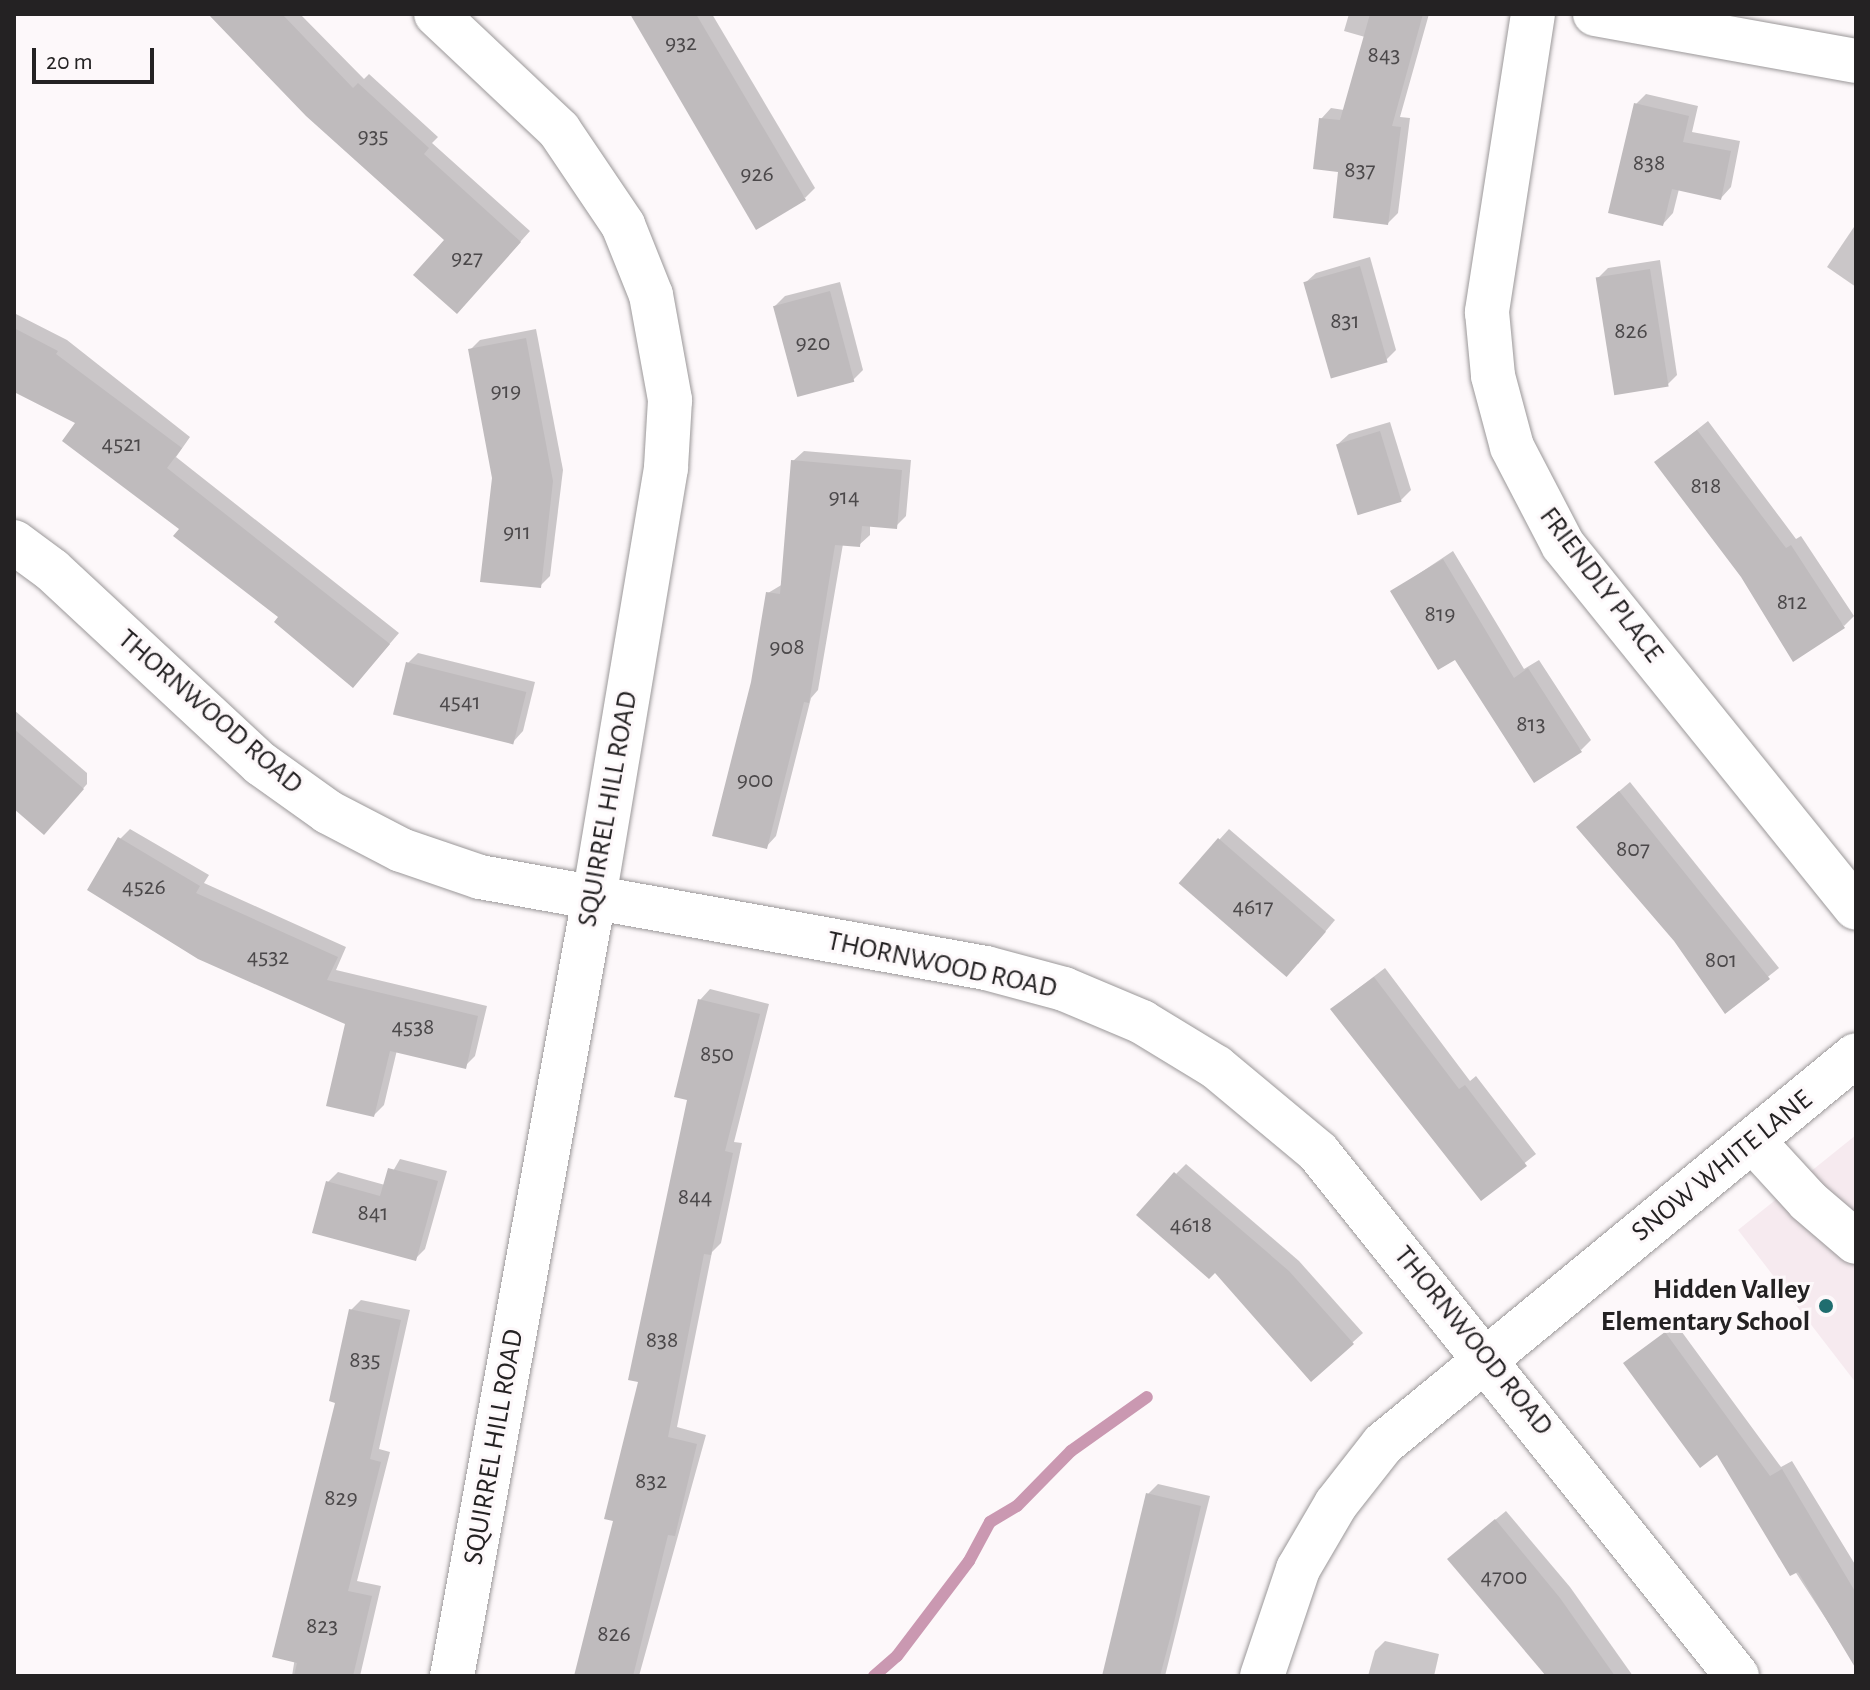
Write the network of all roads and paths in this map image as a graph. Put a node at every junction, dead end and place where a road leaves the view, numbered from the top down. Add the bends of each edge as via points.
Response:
1 (436, 14) edge
2 (1533, 14) edge
3 (1595, 14) edge
4 (1856, 61) edge
5 (14, 542) edge
6 (594, 898) junction
7 (1856, 908) edge
8 (1856, 1055) edge
9 (1754, 1142) junction
10 (1856, 1242) edge
11 (1486, 1356) junction
12 (452, 1676) edge
13 (1262, 1676) edge
14 (1737, 1676) edge

1 - 6 street, SQUIRREL HILL ROAD via 559,130 583,161 623,225 661,332 670,400 666,468
2 - 7 street, FRIENDLY PLACE via 1487,312 1493,376 1512,447 1563,545
3 - 4 street
5 - 6 street, THORNWOOD ROAD via 52,570 261,764 328,812 401,850 480,877
6 - 11 street, THORNWOOD ROAD via 986,968 1064,989 1142,1022 1252,1093 1318,1152
6 - 12 street, SQUIRREL HILL ROAD
8 - 9 street, SNOW WHITE LANE
9 - 10 street via 1808,1201
9 - 11 street, SNOW WHITE LANE
11 - 13 street, SNOW WHITE LANE via 1383,1444 1336,1504 1298,1569
11 - 14 street, THORNWOOD ROAD

